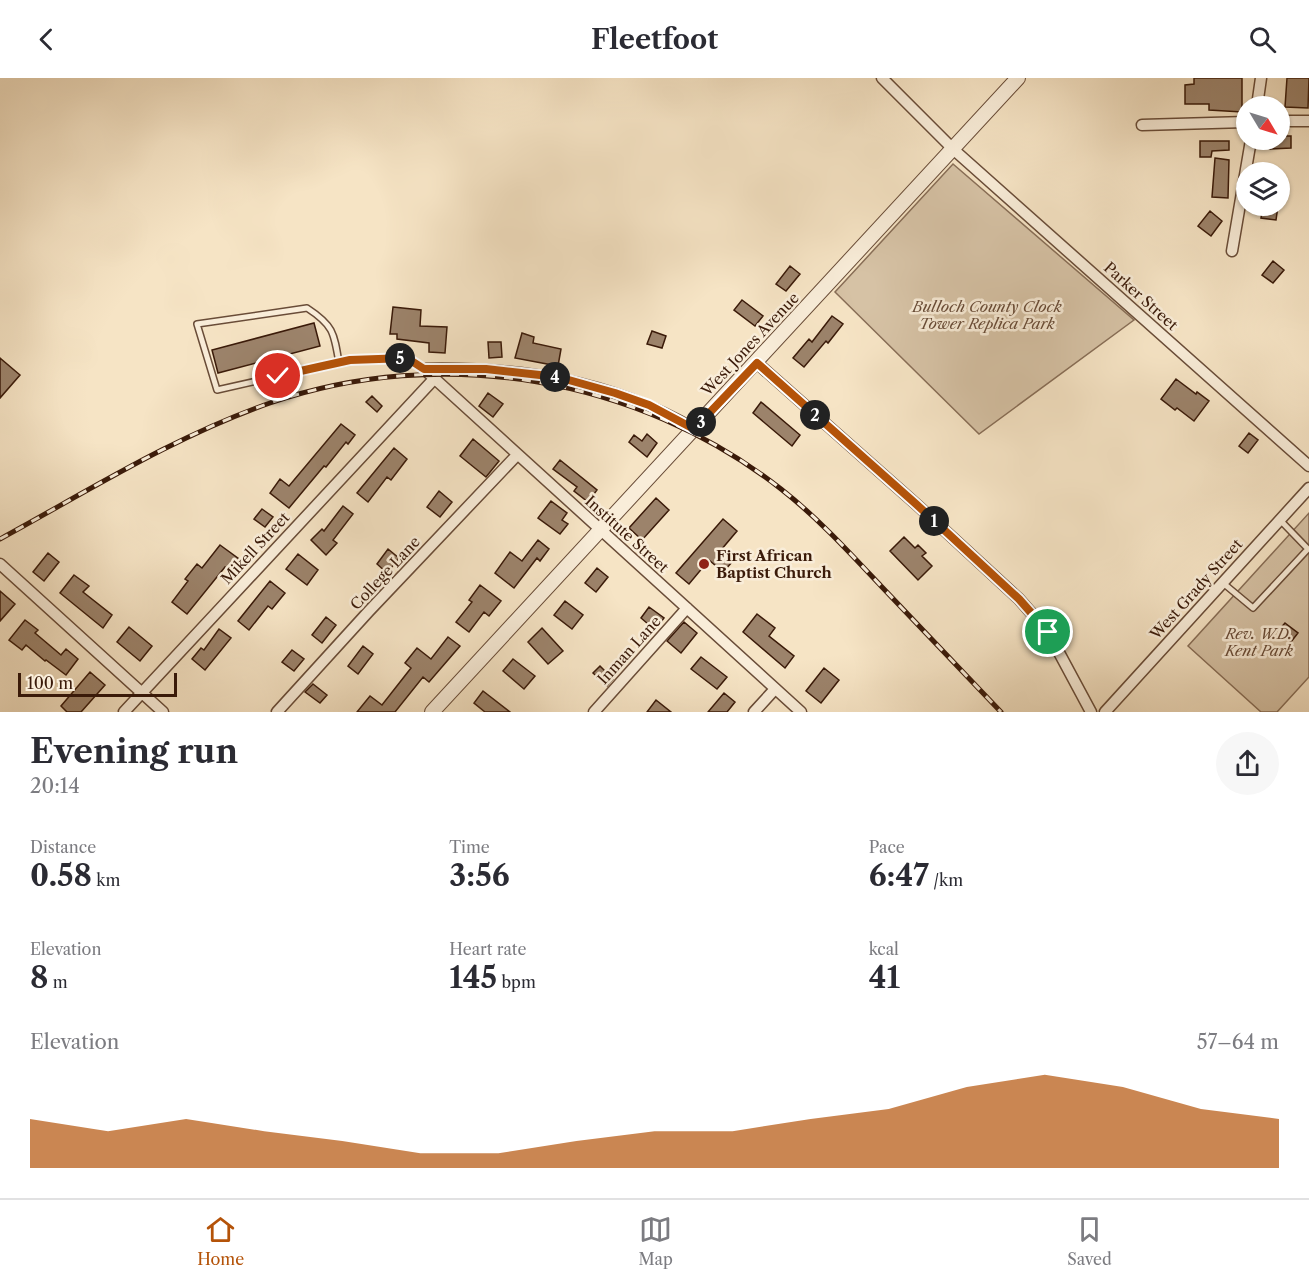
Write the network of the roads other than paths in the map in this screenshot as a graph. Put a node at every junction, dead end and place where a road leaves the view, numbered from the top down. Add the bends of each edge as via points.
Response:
1 (882, 78) edge
2 (1018, 78) edge
3 (1261, 78) edge
4 (1258, 96) edge
5 (1309, 121) edge
6 (1236, 122) edge
7 (1290, 122) edge
8 (1142, 125) dead end
9 (953, 148) junction
10 (1249, 150) edge
11 (1233, 251) dead end
12 (339, 363) junction
13 (757, 363) junction
14 (424, 369) junction
15 (434, 379) junction
16 (694, 429) junction
17 (517, 455) junction
18 (1309, 466) edge
19 (1309, 488) edge
20 (1280, 520) junction
21 (601, 531) junction
22 (0, 564) edge
23 (1222, 582) junction
24 (687, 608) junction
25 (776, 689) junction
26 (142, 693) junction
27 (124, 712) edge
28 (163, 712) edge
29 (277, 712) edge
30 (432, 712) edge
31 (594, 712) edge
32 (754, 712) edge
33 (801, 712) edge
34 (1091, 712) edge
35 (1105, 712) edge

1 - 9 street, Parker Street
2 - 9 street, West Jones Avenue
3 - 4 street
5 - 7 street
6 - 8 street
9 - 13 street, West Jones Avenue
9 - 18 street, Parker Street
10 - 11 street
12 - 12 lane via 326,320 307,308 197,324 217,390
12 - 14 lane via 407,358
13 - 16 street, West Jones Avenue
13 - 34 street via 1019,599 1048,632
14 - 15 street, Institute Street
14 - 16 street via 486,369 558,377 649,405
15 - 17 street, Institute Street
15 - 26 street, Mikell Street
16 - 21 street, West Jones Avenue
17 - 21 street, Institute Street
17 - 29 street, College Lane
19 - 20 street, West Grady Street
20 - 23 street, West Grady Street
20 - 23 lane via 1308,549 1253,608
21 - 24 street, Institute Street
21 - 30 street, West Jones Avenue
22 - 26 street
23 - 35 street, West Grady Street
24 - 25 street, Institute Street
24 - 31 street, Inman Lane
25 - 32 street
25 - 33 street, Institute Street
26 - 27 street, Mikell Street
26 - 28 street

